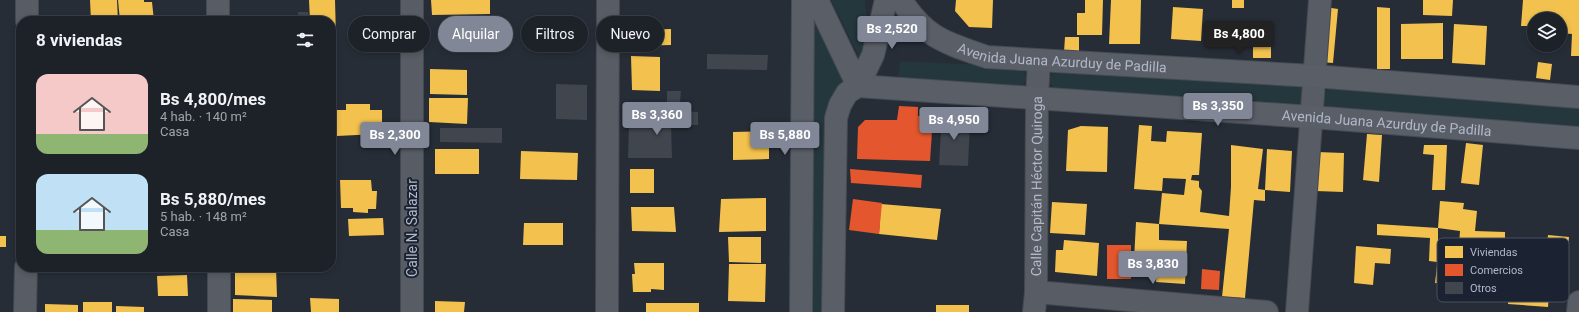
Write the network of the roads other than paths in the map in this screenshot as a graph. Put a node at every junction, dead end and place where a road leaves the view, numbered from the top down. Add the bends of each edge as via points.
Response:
1 (27, 0) edge
2 (218, 0) edge
3 (412, 0) edge
4 (608, 0) edge
5 (803, 0) edge
6 (816, 0) edge
7 (886, 0) edge
8 (901, 0) edge
9 (1320, 0) edge
10 (27, 16) edge
11 (218, 16) edge
12 (1039, 61) junction
13 (1314, 76) junction
14 (858, 86) junction
15 (1579, 97) edge
16 (1036, 98) junction
17 (1312, 116) junction
18 (1579, 138) edge
19 (26, 272) edge
20 (219, 272) edge
21 (1035, 302) edge
22 (1579, 302) edge
23 (25, 312) edge
24 (219, 312) edge
25 (412, 312) edge
26 (607, 312) edge
27 (801, 312) edge
28 (833, 312) edge
29 (1267, 312) edge
30 (1296, 312) edge
31 (1578, 312) edge

1 - 10 street
2 - 11 street
3 - 25 street, Calle N. Salazar
4 - 26 street
5 - 27 main road
6 - 14 main road
7 - 14 main road via 874,55
8 - 12 main road, Avenida Juana Azurduy de Padilla via 911,16 930,34 952,45 987,57
9 - 13 street
12 - 13 main road, Avenida Juana Azurduy de Padilla
12 - 16 street, Calle Capitán Héctor Quiroga
13 - 15 main road, Avenida Juana Azurduy de Padilla
13 - 17 street
14 - 16 main road, Avenida Juana Azurduy de Padilla
14 - 28 main road via 847,93 836,118
16 - 17 main road, Avenida Juana Azurduy de Padilla
16 - 21 street, Calle Capitán Héctor Quiroga
17 - 18 main road, Avenida Juana Azurduy de Padilla
17 - 30 street
19 - 23 street
20 - 24 street
21 - 29 street
22 - 31 street

